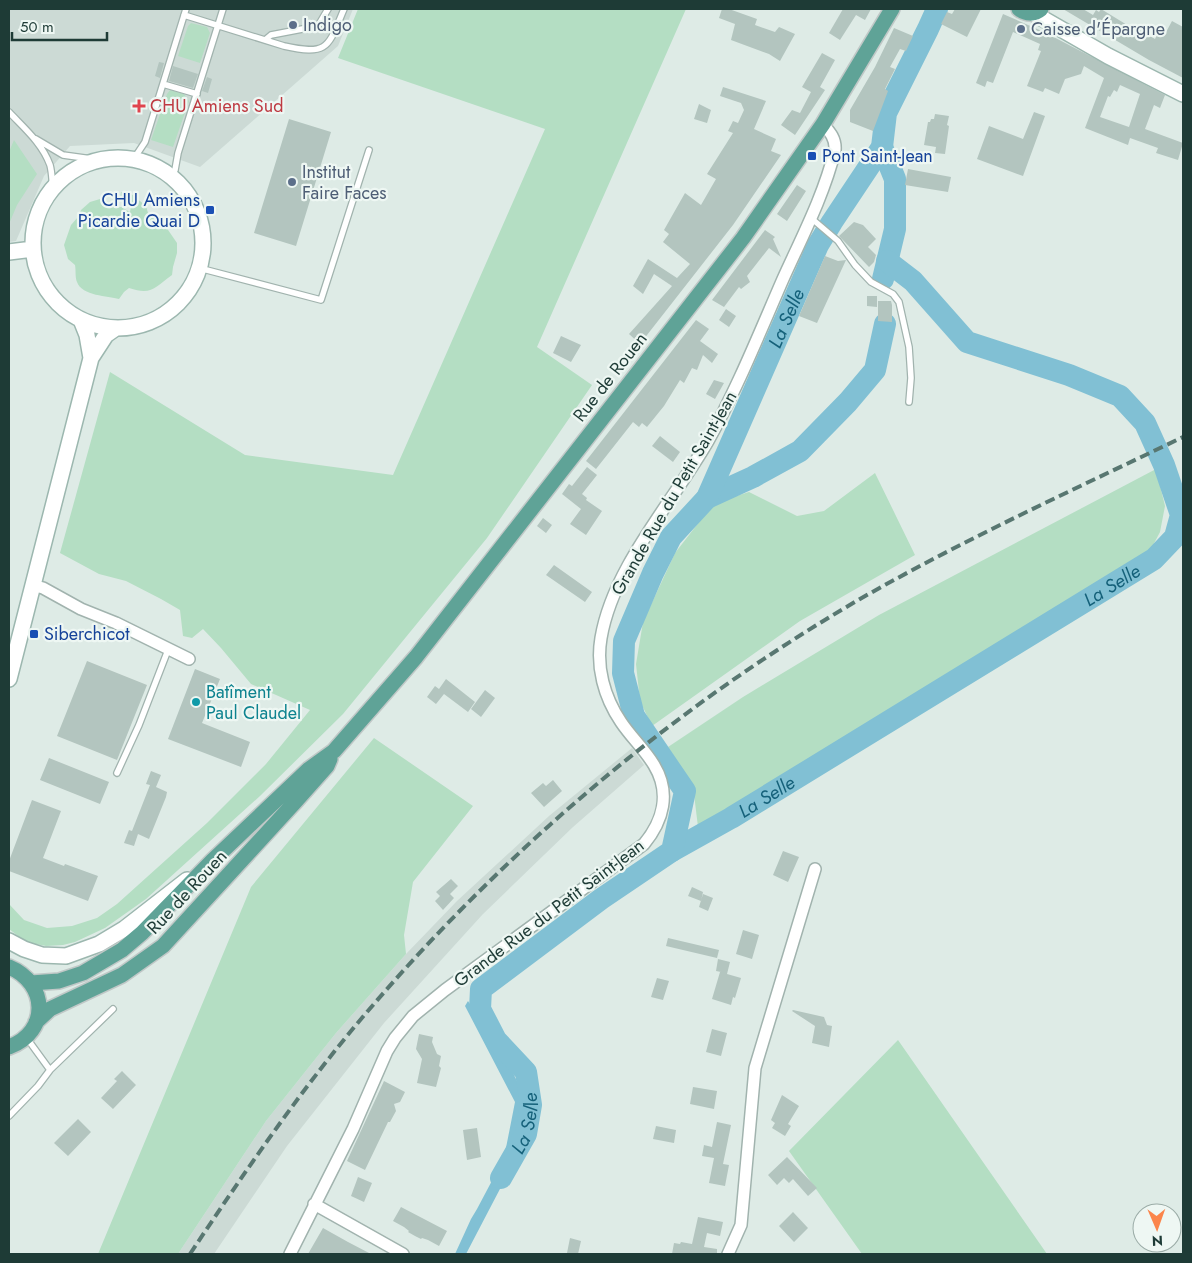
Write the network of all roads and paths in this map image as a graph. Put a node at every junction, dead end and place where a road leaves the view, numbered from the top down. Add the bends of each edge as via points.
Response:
1 (328, 9) edge
2 (344, 9) edge
3 (892, 9) edge
4 (222, 10) edge
5 (185, 12) edge
6 (1038, 12) edge
7 (218, 25) junction
8 (265, 40) junction
9 (163, 84) junction
10 (197, 94) junction
11 (1183, 94) edge
12 (9, 112) edge
13 (823, 124) junction
14 (34, 138) junction
15 (369, 150) dead end
16 (99, 160) junction
17 (133, 160) junction
18 (171, 177) junction
19 (53, 189) junction
20 (811, 218) junction
21 (33, 249) junction
22 (9, 252) edge
23 (199, 268) junction
24 (81, 320) junction
25 (116, 328) junction
26 (91, 358) junction
27 (909, 402) dead end
28 (32, 585) junction
29 (168, 650) junction
30 (189, 659) dead end
31 (9, 679) edge
32 (334, 751) junction
33 (117, 773) dead end
34 (212, 862) junction
35 (815, 869) dead end
36 (9, 941) edge
37 (9, 967) edge
38 (31, 983) junction
39 (113, 1009) dead end
40 (36, 1022) junction
41 (26, 1037) junction
42 (9, 1047) edge
43 (50, 1070) junction
44 (9, 1116) edge
45 (314, 1204) junction
46 (290, 1254) edge
47 (403, 1254) edge
48 (728, 1254) edge

1 - 8 lane via 318,26 271,35
2 - 8 lane via 331,39 321,48 300,50
3 - 13 main road, Rue de Rouen
4 - 7 lane
5 - 7 lane
5 - 9 lane
6 - 11 street via 1108,56
7 - 8 lane
7 - 10 lane
9 - 10 lane
9 - 17 lane via 145,142
10 - 18 lane
12 - 14 lane
13 - 20 street, Grande Rue du Petit Saint-Jean via 832,134 836,150
13 - 32 main road, Rue de Rouen via 743,238 416,657
14 - 16 lane via 63,154
14 - 19 lane via 50,166
15 - 23 lane via 321,300
16 - 17 street
16 - 19 street via 74,171
17 - 18 street via 153,166
18 - 23 street via 189,196 199,213 203,246
19 - 21 street via 41,207 34,228
20 - 27 lane via 838,242 871,282 893,294 899,302 909,347
20 - 45 street, Grande Rue du Petit Saint-Jean via 725,409 625,573 602,630 600,673 607,696 621,723 654,766 661,783 662,807 658,824 644,844 628,857 445,990 409,1020 388,1051 349,1138
21 - 22 street
21 - 24 street via 38,271 48,291 63,308
23 - 25 street via 190,288 170,310 150,323
24 - 25 street
24 - 26 street
25 - 26 street via 106,335
26 - 28 street
28 - 29 street
28 - 31 street
29 - 30 street
29 - 33 lane
32 - 34 main road, Rue de Rouen via 309,769
32 - 40 main road, Rue de Rouen via 327,766 163,946 122,975 50,1009
34 - 36 street via 124,929 99,944 66,956 42,955
34 - 38 main road, Rue de Rouen via 122,950 83,973 59,981
35 - 48 street via 755,1068 741,1225
37 - 38 main road
38 - 40 main road via 39,1002
39 - 43 lane
40 - 41 main road
41 - 42 main road
41 - 43 lane
43 - 44 lane
45 - 46 street, Grande Rue du Petit Saint-Jean
45 - 47 street

